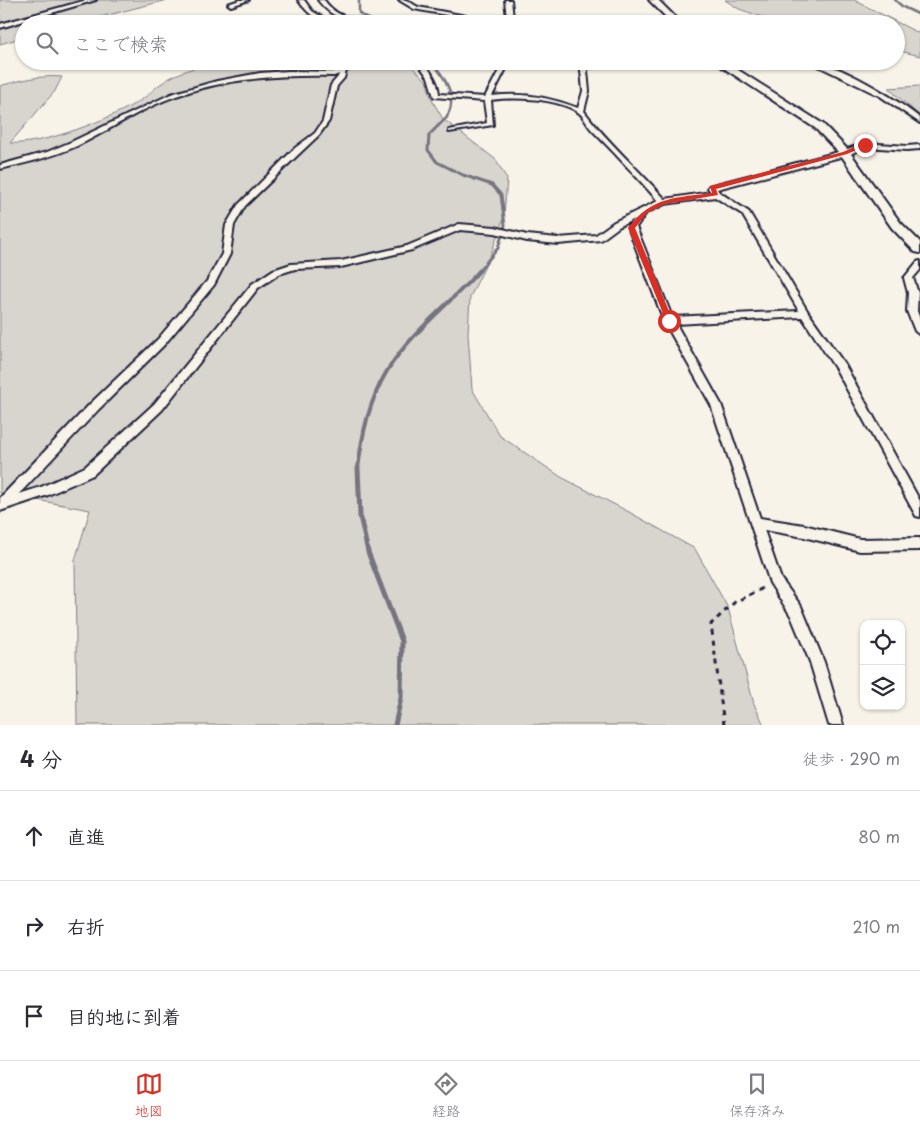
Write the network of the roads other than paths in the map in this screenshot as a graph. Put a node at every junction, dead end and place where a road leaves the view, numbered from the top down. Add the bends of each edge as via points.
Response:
1 (93, 0) edge
2 (246, 0) edge
3 (301, 0) edge
4 (321, 0) edge
5 (402, 0) edge
6 (508, 0) edge
7 (654, 0) edge
8 (231, 4) dead end
9 (39, 15) edge
10 (315, 15) edge
11 (334, 15) edge
12 (454, 15) edge
13 (510, 15) edge
14 (669, 15) edge
15 (15, 22) edge
16 (0, 26) edge
17 (343, 70) joint
18 (426, 70) edge
19 (502, 70) edge
20 (584, 70) edge
21 (731, 70) edge
22 (834, 70) edge
23 (487, 99) junction
24 (581, 111) junction
25 (920, 121) edge
26 (451, 131) dead end
27 (920, 147) edge
28 (845, 153) junction
29 (0, 167) edge
30 (716, 194) junction
31 (663, 202) junction
32 (645, 212) junction
33 (920, 249) edge
34 (920, 264) edge
35 (804, 314) junction
36 (669, 321) junction
37 (920, 331) edge
38 (0, 506) edge
39 (920, 512) edge
40 (755, 523) junction
41 (920, 544) edge
42 (836, 725) edge

1 - 9 street
2 - 8 street
3 - 10 street
4 - 11 street
5 - 12 street via 416,8
6 - 13 street
7 - 14 street
15 - 16 street
17 - 29 street via 334,74 260,75 217,83 146,107 50,154
17 - 38 street via 334,85 326,122 242,205 230,225 226,254 211,283 160,342 94,406
18 - 23 street via 433,79 436,96
19 - 23 street
20 - 24 street via 586,91
21 - 28 street via 819,126
22 - 25 street via 895,102
23 - 24 street via 523,96 557,102
23 - 26 street via 491,124
24 - 31 street
27 - 28 street via 865,145
28 - 30 street via 712,188
28 - 33 street via 896,225
30 - 31 street
30 - 35 street via 745,212
31 - 32 street
32 - 36 street via 632,228
32 - 38 street via 590,240 558,241 495,230 459,228 410,248 341,264 294,266 276,272 255,286 158,407 89,470 44,492
34 - 37 street via 908,278 913,293 912,312
35 - 36 street
35 - 39 street via 840,368
36 - 40 street via 716,404
40 - 41 street via 860,545
40 - 42 street via 776,583 796,611 817,662

